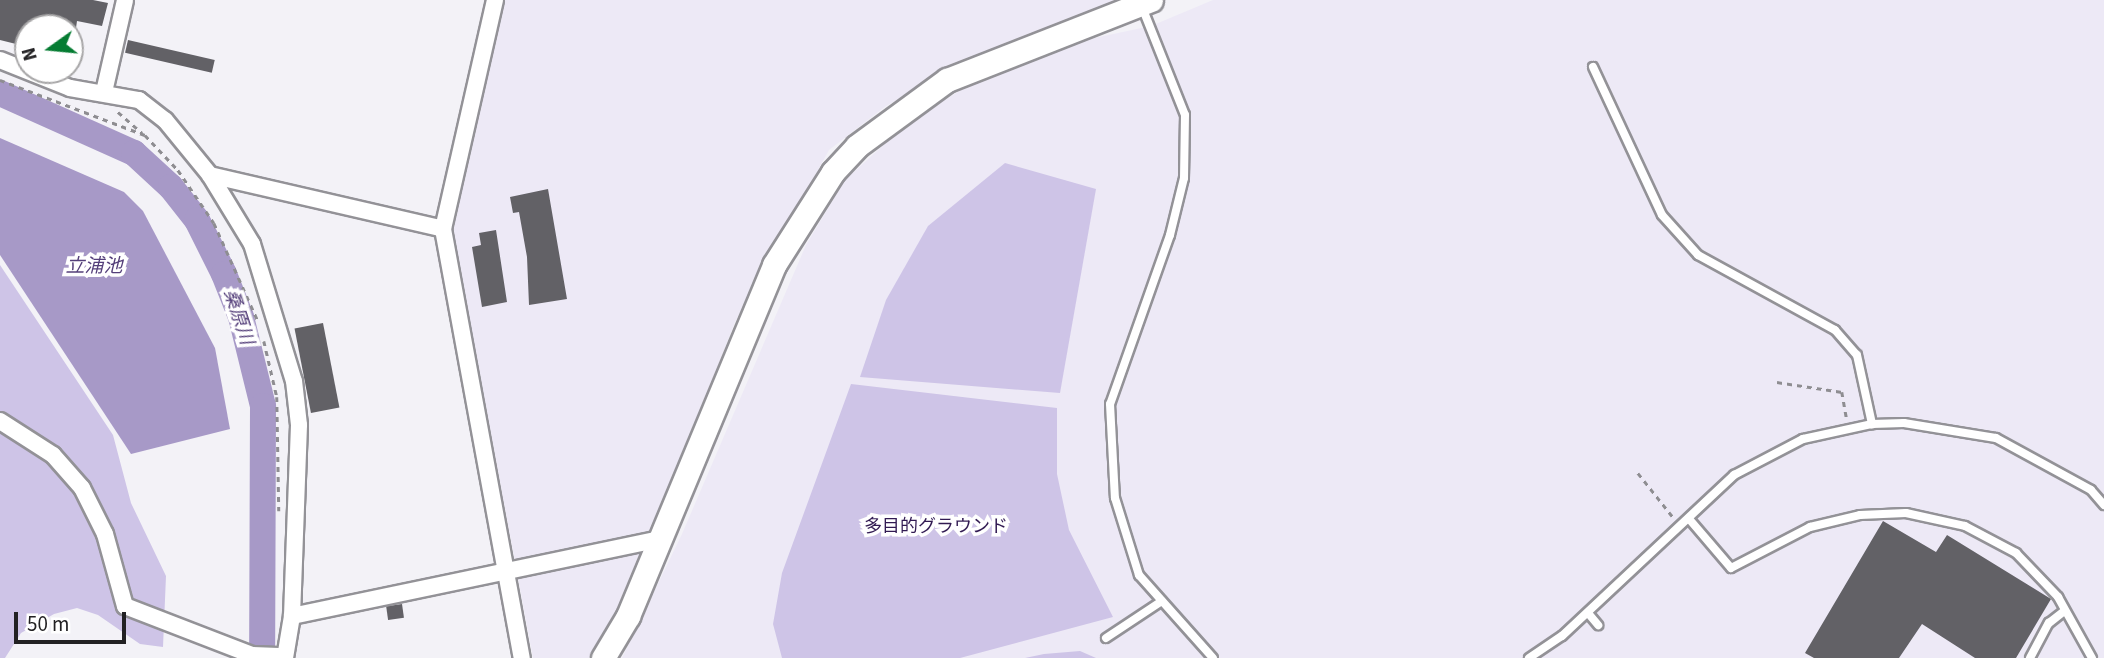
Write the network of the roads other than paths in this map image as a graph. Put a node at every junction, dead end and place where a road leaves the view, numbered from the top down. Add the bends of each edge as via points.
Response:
1 (125, 0) edge
2 (495, 0) edge
3 (1146, 2) edge
4 (0, 60) edge
5 (1593, 67) dead end
6 (104, 92) junction
7 (210, 175) junction
8 (443, 229) junction
9 (0, 421) edge
10 (1872, 424) junction
11 (2104, 505) edge
12 (1689, 520) junction
13 (659, 539) junction
14 (502, 570) junction
15 (1162, 601) junction
16 (2063, 611) junction
17 (1588, 612) junction
18 (292, 616) junction
19 (1598, 625) dead end
20 (1106, 638) dead end
21 (285, 657) edge
22 (522, 658) edge
23 (603, 658) edge
24 (1213, 658) edge
25 (1529, 658) edge
26 (2030, 658) edge
27 (2092, 658) edge

1 - 6 street
2 - 8 street
3 - 13 street via 947,80 857,146 833,172 775,265
3 - 15 lane via 1185,115 1184,178 1170,235 1110,404 1115,498 1139,575
4 - 6 street via 70,88
5 - 10 lane via 1662,215 1698,255 1835,330 1857,355
6 - 7 street via 139,100 165,120
7 - 8 street
7 - 18 street via 251,244 294,381 300,489
8 - 14 street
9 - 21 street via 53,455 82,488 105,534 125,606 252,655
10 - 11 lane via 1904,423 1996,438 2091,490
10 - 12 lane via 1803,439 1734,475
12 - 16 lane via 1731,568 1810,527 1860,515 1906,513 1965,526 2016,553 2058,597
12 - 17 lane
13 - 14 street
13 - 23 street via 628,616
14 - 18 street
14 - 22 street
15 - 20 lane
15 - 24 lane
16 - 26 lane via 2049,624
16 - 27 lane
17 - 19 lane
17 - 25 lane
18 - 21 street

